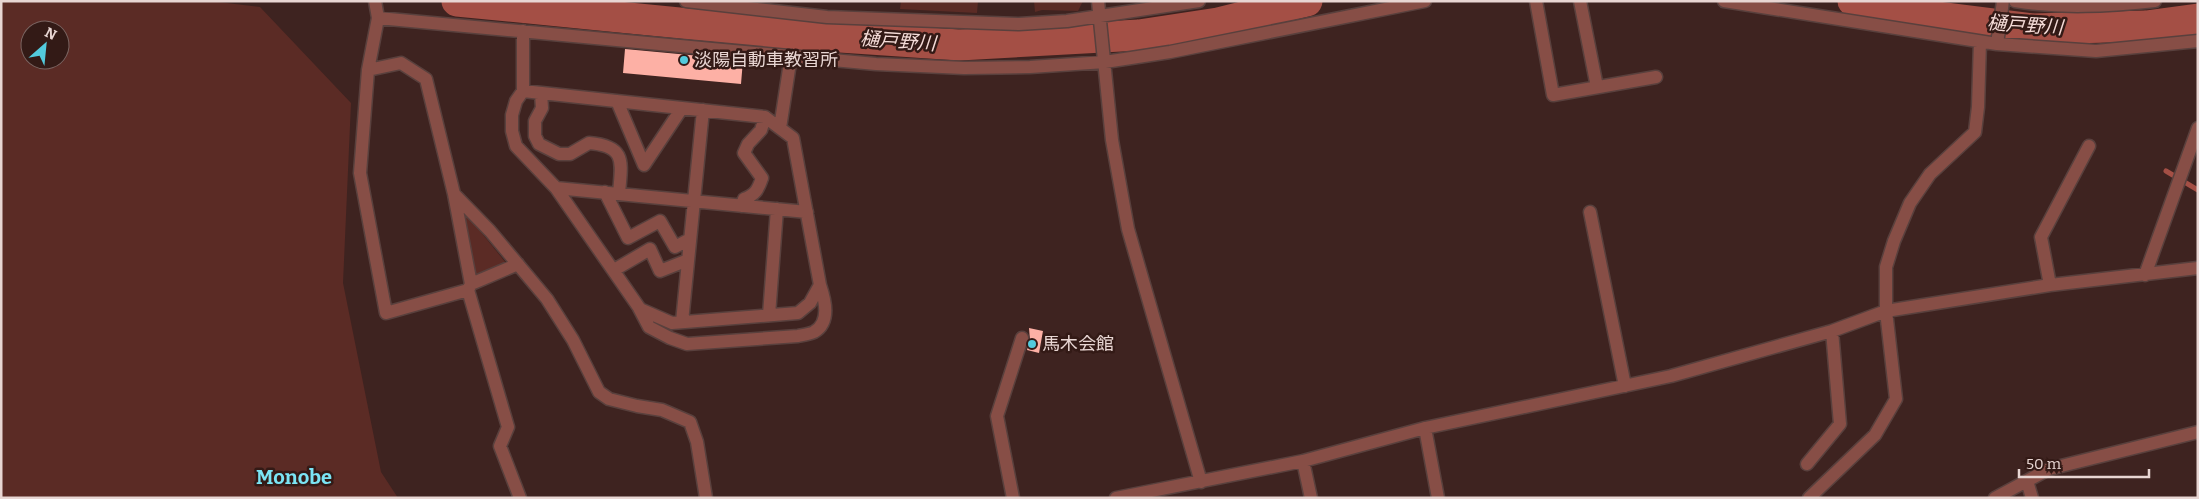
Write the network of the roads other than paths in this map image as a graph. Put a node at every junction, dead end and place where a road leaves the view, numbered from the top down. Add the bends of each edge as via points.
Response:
1 (375, 1) edge
2 (686, 1) edge
3 (1098, 1) edge
4 (1199, 1) edge
5 (1425, 1) edge
6 (1536, 1) edge
7 (1580, 1) edge
8 (1724, 1) edge
9 (2003, 1) edge
10 (2015, 1) edge
11 (2155, 1) edge
12 (1099, 15) junction
13 (378, 18) junction
14 (522, 31) junction
15 (2198, 41) edge
16 (1980, 42) junction
17 (1997, 44) junction
18 (791, 56) junction
19 (1105, 62) junction
20 (368, 70) junction
21 (1656, 77) dead end
22 (1597, 87) junction
23 (523, 91) junction
24 (541, 93) junction
25 (617, 101) junction
26 (682, 108) junction
27 (703, 110) junction
28 (765, 117) junction
29 (780, 128) junction
30 (2198, 128) edge
31 (2089, 146) dead end
32 (556, 188) junction
33 (605, 192) junction
34 (454, 194) junction
35 (619, 194) junction
36 (694, 201) junction
37 (742, 206) junction
38 (777, 209) junction
39 (807, 212) junction
40 (1590, 212) dead end
41 (690, 239) junction
42 (688, 260) junction
43 (518, 264) junction
44 (2198, 268) edge
45 (614, 270) junction
46 (2145, 274) junction
47 (820, 285) junction
48 (2050, 285) junction
49 (469, 287) junction
50 (638, 306) junction
51 (1886, 311) junction
52 (769, 315) junction
53 (682, 322) junction
54 (1832, 331) junction
55 (1022, 338) dead end
56 (1625, 386) junction
57 (1425, 428) junction
58 (2198, 432) edge
59 (1303, 462) junction
60 (1807, 464) dead end
61 (2027, 481) junction
62 (1201, 482) junction
63 (520, 498) edge
64 (706, 498) edge
65 (1013, 498) edge
66 (1116, 498) edge
67 (1311, 498) edge
68 (1438, 498) edge
69 (1809, 498) edge
70 (1995, 498) edge
71 (2032, 498) edge

1 - 13 street
2 - 12 street via 827,17 962,23 1057,22
3 - 12 street
4 - 12 street
5 - 19 street
6 - 22 street via 1553,95
7 - 22 street
8 - 16 street
9 - 17 street
10 - 11 street via 2079,7
12 - 19 street
13 - 14 street
13 - 20 street
14 - 18 street
14 - 23 street
15 - 17 street via 2096,51
16 - 17 street
16 - 51 street via 1975,132 1930,174 1910,203 1886,267
18 - 19 street via 940,68
18 - 29 street
19 - 62 street via 1112,140 1128,229
20 - 34 street via 401,63 426,80
20 - 49 street via 360,174 386,313
21 - 22 street
23 - 24 street
23 - 32 street via 512,115 516,146
24 - 25 street
24 - 35 street via 542,108 535,121 535,136 539,144 559,154 570,154 589,143 609,147 618,154 622,167
25 - 26 street
25 - 26 street via 644,165
26 - 27 street
27 - 28 street
27 - 36 street
28 - 29 street
28 - 37 street via 762,130 744,153 762,178 759,188 753,196 744,199
29 - 39 street via 793,138
30 - 46 street
31 - 48 street via 2041,237
32 - 33 street
32 - 45 street
33 - 35 street
33 - 41 street via 628,238 660,221 675,247
34 - 43 street
34 - 49 street
35 - 36 street
36 - 37 street
36 - 41 street
37 - 38 street
38 - 39 street
38 - 52 street
39 - 47 street
40 - 56 street
41 - 42 street
42 - 45 street via 660,271 650,249
42 - 53 street
43 - 49 street
43 - 64 street via 563,321 599,392 609,399 662,410 690,422 697,442
44 - 46 street
45 - 50 street
46 - 48 street
47 - 50 street via 827,305 822,322 814,332 798,336 687,344 649,327
47 - 52 street via 810,303 798,313
48 - 51 street
49 - 63 street via 508,427 500,446
50 - 53 street via 672,322
51 - 54 street
51 - 69 street via 1896,399 1875,435
52 - 53 street
54 - 56 street
54 - 60 street via 1840,424
55 - 65 street via 997,416
56 - 57 street
57 - 59 street
57 - 68 street
58 - 61 street via 2049,469
59 - 62 street
59 - 67 street
61 - 70 street
61 - 71 street
62 - 66 street

